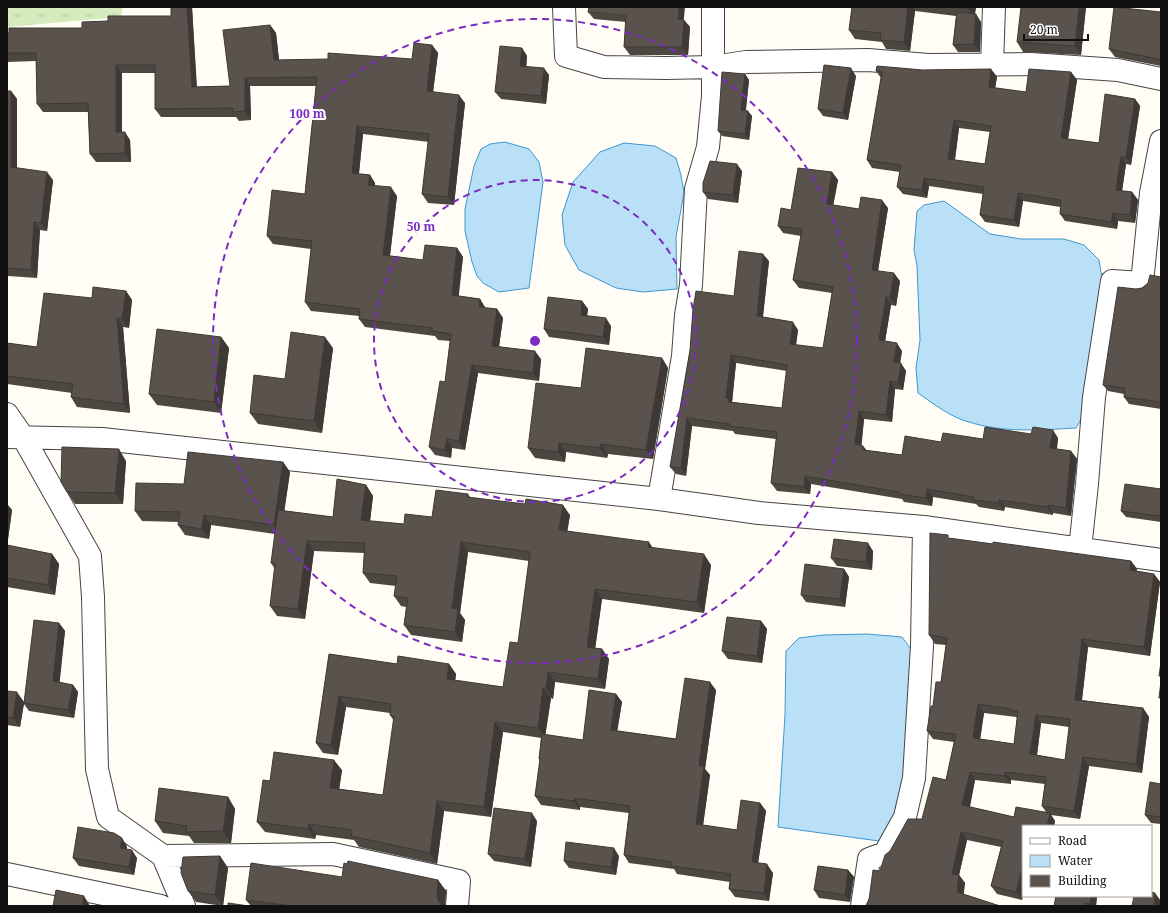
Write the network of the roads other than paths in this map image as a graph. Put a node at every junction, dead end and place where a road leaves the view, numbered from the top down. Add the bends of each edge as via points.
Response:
1 (564, 7) edge
2 (713, 7) edge
3 (994, 7) edge
4 (992, 65) junction
5 (713, 67) junction
6 (1161, 78) edge
7 (1161, 141) edge
8 (7, 414) edge
9 (15, 437) edge
10 (659, 499) junction
11 (924, 526) junction
12 (1080, 549) junction
13 (1161, 560) edge
14 (163, 856) junction
15 (7, 874) edge
16 (161, 906) edge
17 (184, 906) edge
18 (457, 906) edge
19 (862, 906) edge

1 - 5 street via 566,56 604,67
2 - 5 street
3 - 4 street
4 - 5 street via 928,65 868,60 746,62
4 - 6 street via 1031,64 1118,70
5 - 10 street via 708,147 696,189 691,285 683,356
7 - 12 street via 1151,193 1142,283 1112,281 1094,397
8 - 9 street
9 - 10 street via 102,439
9 - 14 street via 90,556 97,769 108,817
10 - 11 street via 759,513
11 - 12 street
11 - 19 street via 922,646 914,778 905,817 892,841 885,853 869,859
12 - 13 street
14 - 17 street
14 - 18 street via 333,854 459,881
15 - 16 street

